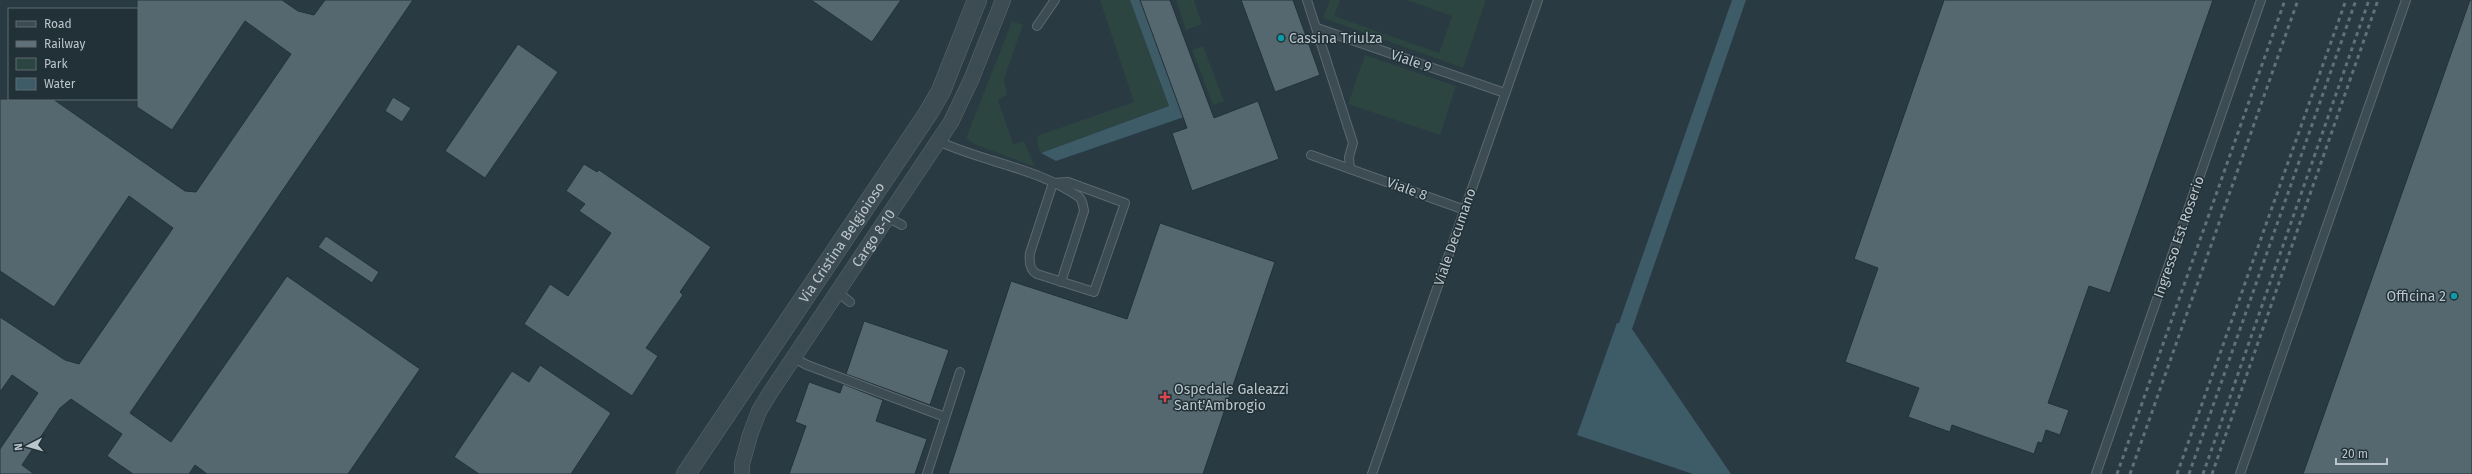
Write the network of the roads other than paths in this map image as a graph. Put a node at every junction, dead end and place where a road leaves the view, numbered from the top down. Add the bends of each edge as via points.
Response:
1 (977, 0) edge
2 (1003, 0) edge
3 (1055, 0) edge
4 (1307, 0) edge
5 (1538, 0) edge
6 (2261, 0) edge
7 (2406, 0) edge
8 (1037, 26) dead end
9 (1317, 28) junction
10 (1505, 93) junction
11 (938, 141) junction
12 (1311, 156) dead end
13 (1350, 169) junction
14 (1053, 183) junction
15 (1465, 210) junction
16 (887, 217) junction
17 (902, 225) dead end
18 (1061, 282) junction
19 (836, 291) junction
20 (850, 302) dead end
21 (792, 357) junction
22 (960, 372) dead end
23 (945, 417) junction
24 (686, 474) edge
25 (742, 474) edge
26 (927, 474) edge
27 (1372, 474) edge
28 (2096, 474) edge
29 (2240, 474) edge

1 - 24 street, Via Cristina Belgioioso via 941,91 927,115
2 - 11 street, Cargo 8-10 via 960,104
3 - 8 lane
4 - 9 lane
5 - 10 lane, Viale Decumano
6 - 28 lane, Ingresso Est Roserio
7 - 29 lane
9 - 10 lane, Viale 9
9 - 13 lane via 1353,143 1349,157
10 - 15 lane, Viale Decumano
11 - 14 lane
11 - 16 street, Cargo 8-10
12 - 13 lane, Viale 8
13 - 15 lane, Viale 8
14 - 18 lane via 1079,198 1083,202 1084,211
14 - 18 lane via 1029,260 1034,273
14 - 18 lane via 1068,182 1125,202 1094,292
15 - 27 lane, Viale Decumano
16 - 17 lane
16 - 19 street, Cargo 8-10
19 - 20 lane
19 - 21 street, Cargo 8-10
21 - 23 lane
21 - 25 street, Cargo 8-10 via 759,411 742,464
22 - 23 lane
23 - 26 lane

